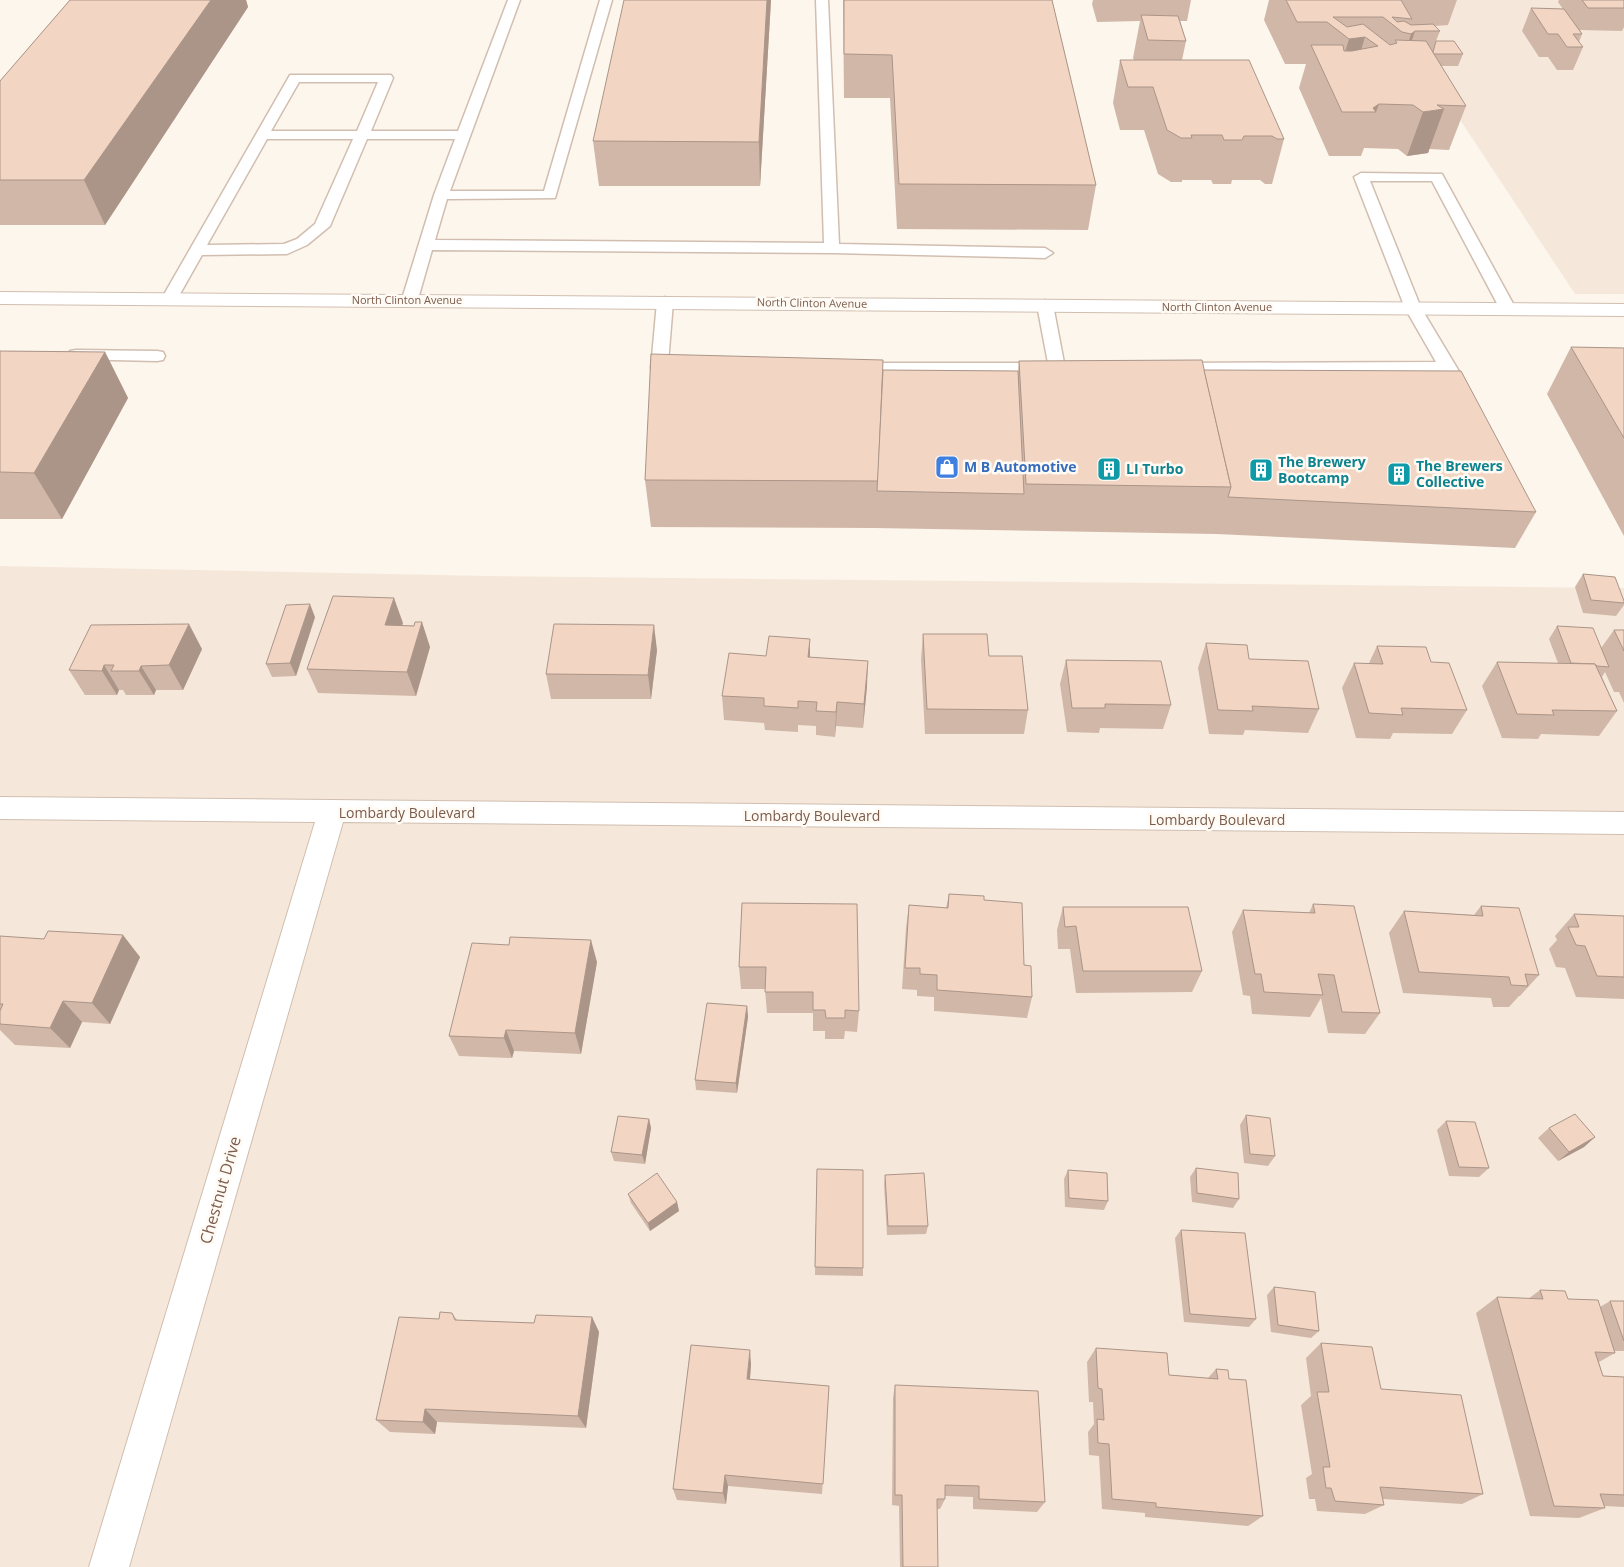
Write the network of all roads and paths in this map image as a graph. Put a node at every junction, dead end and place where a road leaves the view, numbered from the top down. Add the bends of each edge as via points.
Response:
1 (514, 0) edge
2 (606, 0) edge
3 (822, 0) edge
4 (262, 135) junction
5 (362, 135) junction
6 (464, 135) junction
7 (441, 195) junction
8 (426, 245) junction
9 (832, 248) junction
10 (196, 250) junction
11 (1045, 253) dead end
12 (0, 298) edge
13 (170, 298) junction
14 (410, 300) junction
15 (665, 302) junction
16 (1045, 305) junction
17 (1413, 308) junction
18 (1508, 309) junction
19 (1624, 310) edge
20 (59, 355) edge
21 (157, 356) dead end
22 (1448, 367) junction
23 (689, 368) edge
24 (838, 368) edge
25 (1057, 368) junction
26 (1077, 368) edge
27 (1155, 368) edge
28 (1464, 397) edge
29 (0, 808) edge
30 (332, 812) junction
31 (1624, 823) edge
32 (109, 1567) edge

1 - 6 lane
2 - 7 lane via 550,195
3 - 9 lane
4 - 5 lane
4 - 5 lane via 295,78 386,78
4 - 10 lane
5 - 6 lane
5 - 10 lane via 317,233 287,249
6 - 7 lane
7 - 8 lane
8 - 9 lane
8 - 14 lane
9 - 11 lane
10 - 13 lane
12 - 13 street, North Clinton Avenue
13 - 14 street, North Clinton Avenue
14 - 15 street, North Clinton Avenue
15 - 16 street, North Clinton Avenue
15 - 23 lane via 660,368
16 - 17 street, North Clinton Avenue
16 - 25 lane
17 - 18 street, North Clinton Avenue
17 - 18 lane via 1361,177 1437,177
17 - 22 lane
18 - 19 street, North Clinton Avenue
20 - 21 lane
22 - 27 lane
22 - 28 lane
24 - 25 lane
25 - 26 lane
29 - 30 street, Lombardy Boulevard
30 - 31 street, Lombardy Boulevard
30 - 32 street, Chestnut Drive

